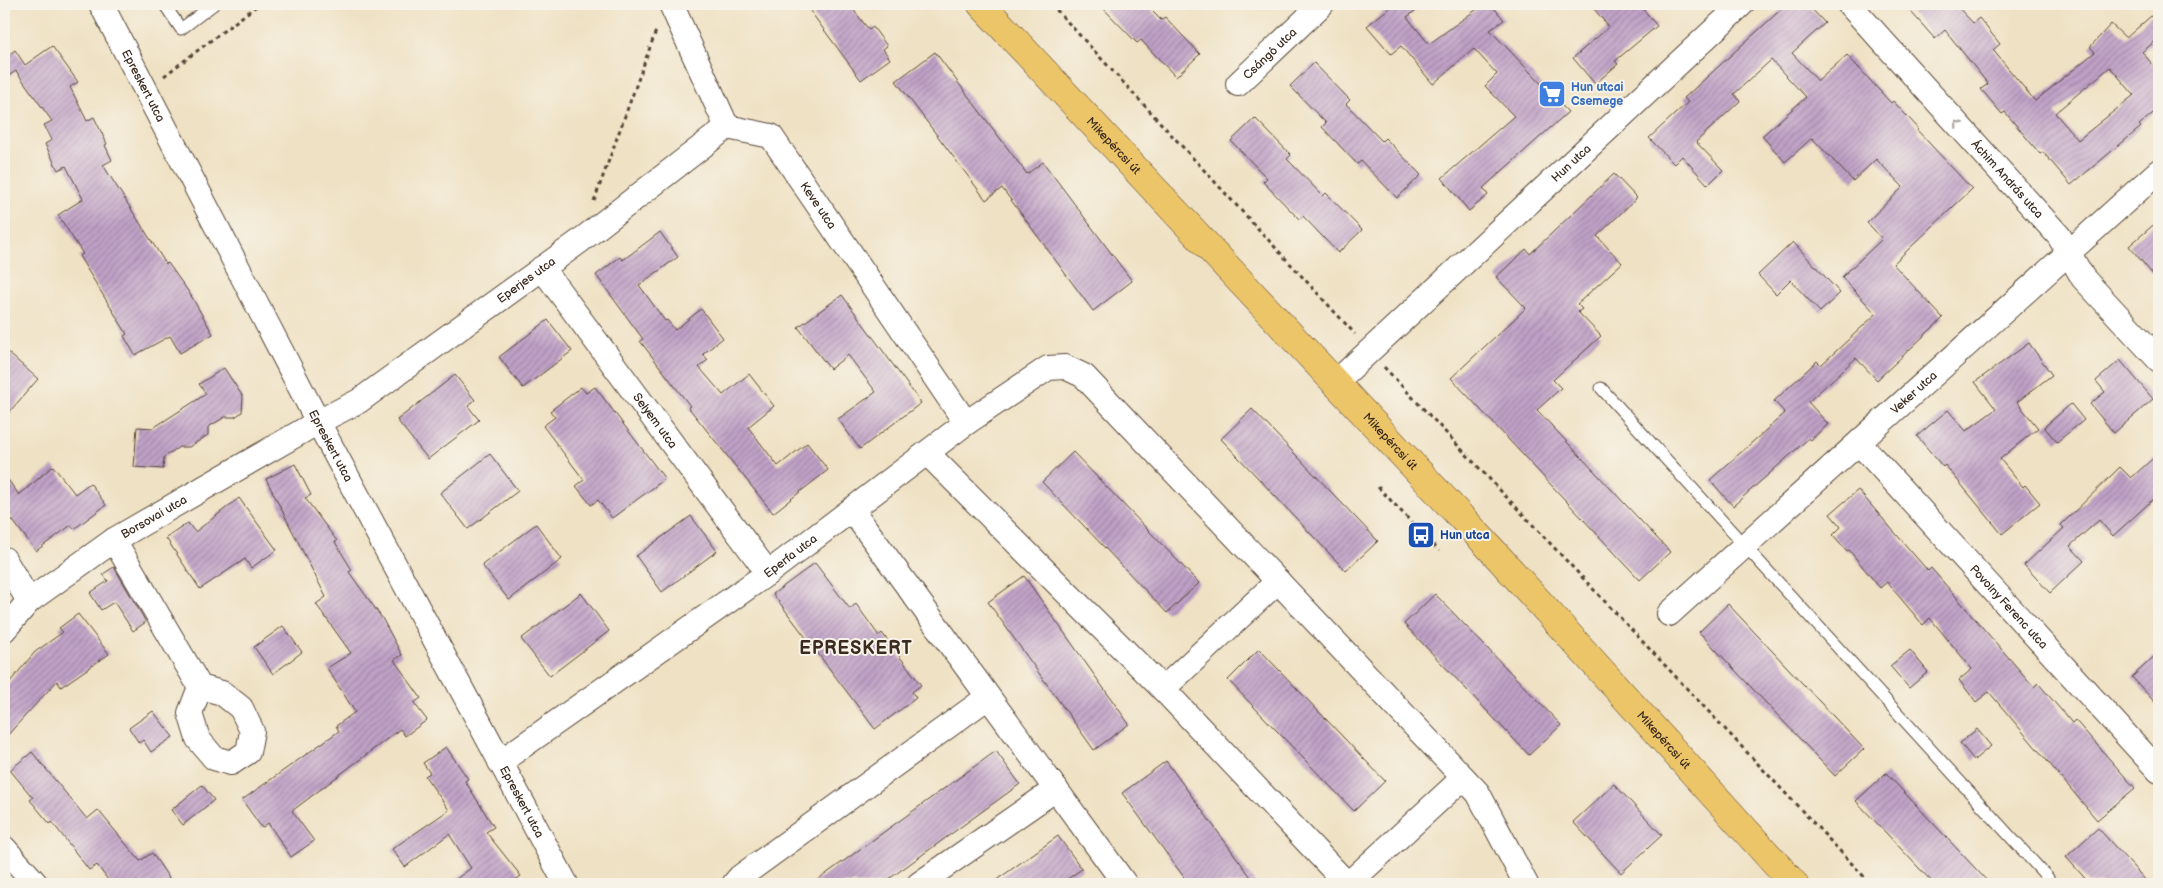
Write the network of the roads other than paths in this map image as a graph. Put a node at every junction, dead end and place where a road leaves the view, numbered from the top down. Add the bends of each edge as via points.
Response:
1 (101, 4) edge
2 (164, 4) edge
3 (214, 4) edge
4 (981, 4) edge
5 (1322, 4) edge
6 (1742, 4) edge
7 (1849, 4) edge
8 (665, 13) edge
9 (1238, 84) dead end
10 (728, 127) junction
11 (2159, 171) edge
12 (2068, 255) junction
13 (542, 268) junction
14 (2159, 360) edge
15 (1334, 384) junction
16 (1601, 388) dead end
17 (318, 422) junction
18 (966, 423) junction
19 (1859, 443) junction
20 (927, 453) junction
21 (852, 510) junction
22 (114, 540) junction
23 (1745, 546) junction
24 (4, 559) edge
25 (768, 573) junction
26 (1278, 581) junction
27 (29, 601) junction
28 (1669, 614) dead end
29 (4, 630) edge
30 (200, 687) dead end
31 (1163, 689) junction
32 (988, 697) junction
33 (500, 762) junction
34 (2159, 771) edge
35 (1463, 778) junction
36 (1056, 789) junction
37 (4, 848) edge
38 (2048, 878) dead end
39 (36, 884) edge
40 (566, 884) edge
41 (734, 884) edge
42 (920, 884) edge
43 (1125, 884) edge
44 (1348, 884) edge
45 (1526, 884) edge
46 (1794, 884) edge

1 - 17 street, Epreskert utca
2 - 3 lane via 181,28
4 - 15 main road, Mikepércsi út
5 - 9 street, Csángó utca
6 - 15 street, Hun utca
12 -> 7 street, Áchim András utca via 2059,236
8 - 10 street
10 - 13 street, Eperjes utca
10 - 18 street, Keve utca via 771,136
11 - 12 street, Veker utca
12 - 14 street, Áchim András utca via 2083,278
12 - 19 street, Veker utca
13 - 17 street, Eperjes utca via 359,402
13 - 25 street, Selyem utca
15 - 46 main road, Mikepércsi út via 1491,549
16 - 23 lane
17 - 22 street, Borsovai utca
17 - 33 street, Epreskert utca
18 - 20 street, Eperfa utca
18 - 26 street, Eperfa utca via 1048,368 1065,367 1084,376
19 - 23 street, Veker utca
19 - 34 street, Povolny Ferenc utca
20 - 21 street, Eperfa utca
20 - 31 street
21 - 25 street, Eperfa utca
21 - 32 street
22 - 27 street, Borsovai utca
22 - 30 street
23 - 28 street, Veker utca
23 - 38 lane
24 - 27 street
25 - 33 street, Eperfa utca
26 - 31 street
26 - 35 street
27 - 29 street, Borsovai utca
31 - 44 street
32 - 36 street
32 - 41 street
33 - 40 street, Epreskert utca
35 - 44 street
35 - 45 street via 1478,793
36 - 42 street
36 - 43 street
37 - 39 street

